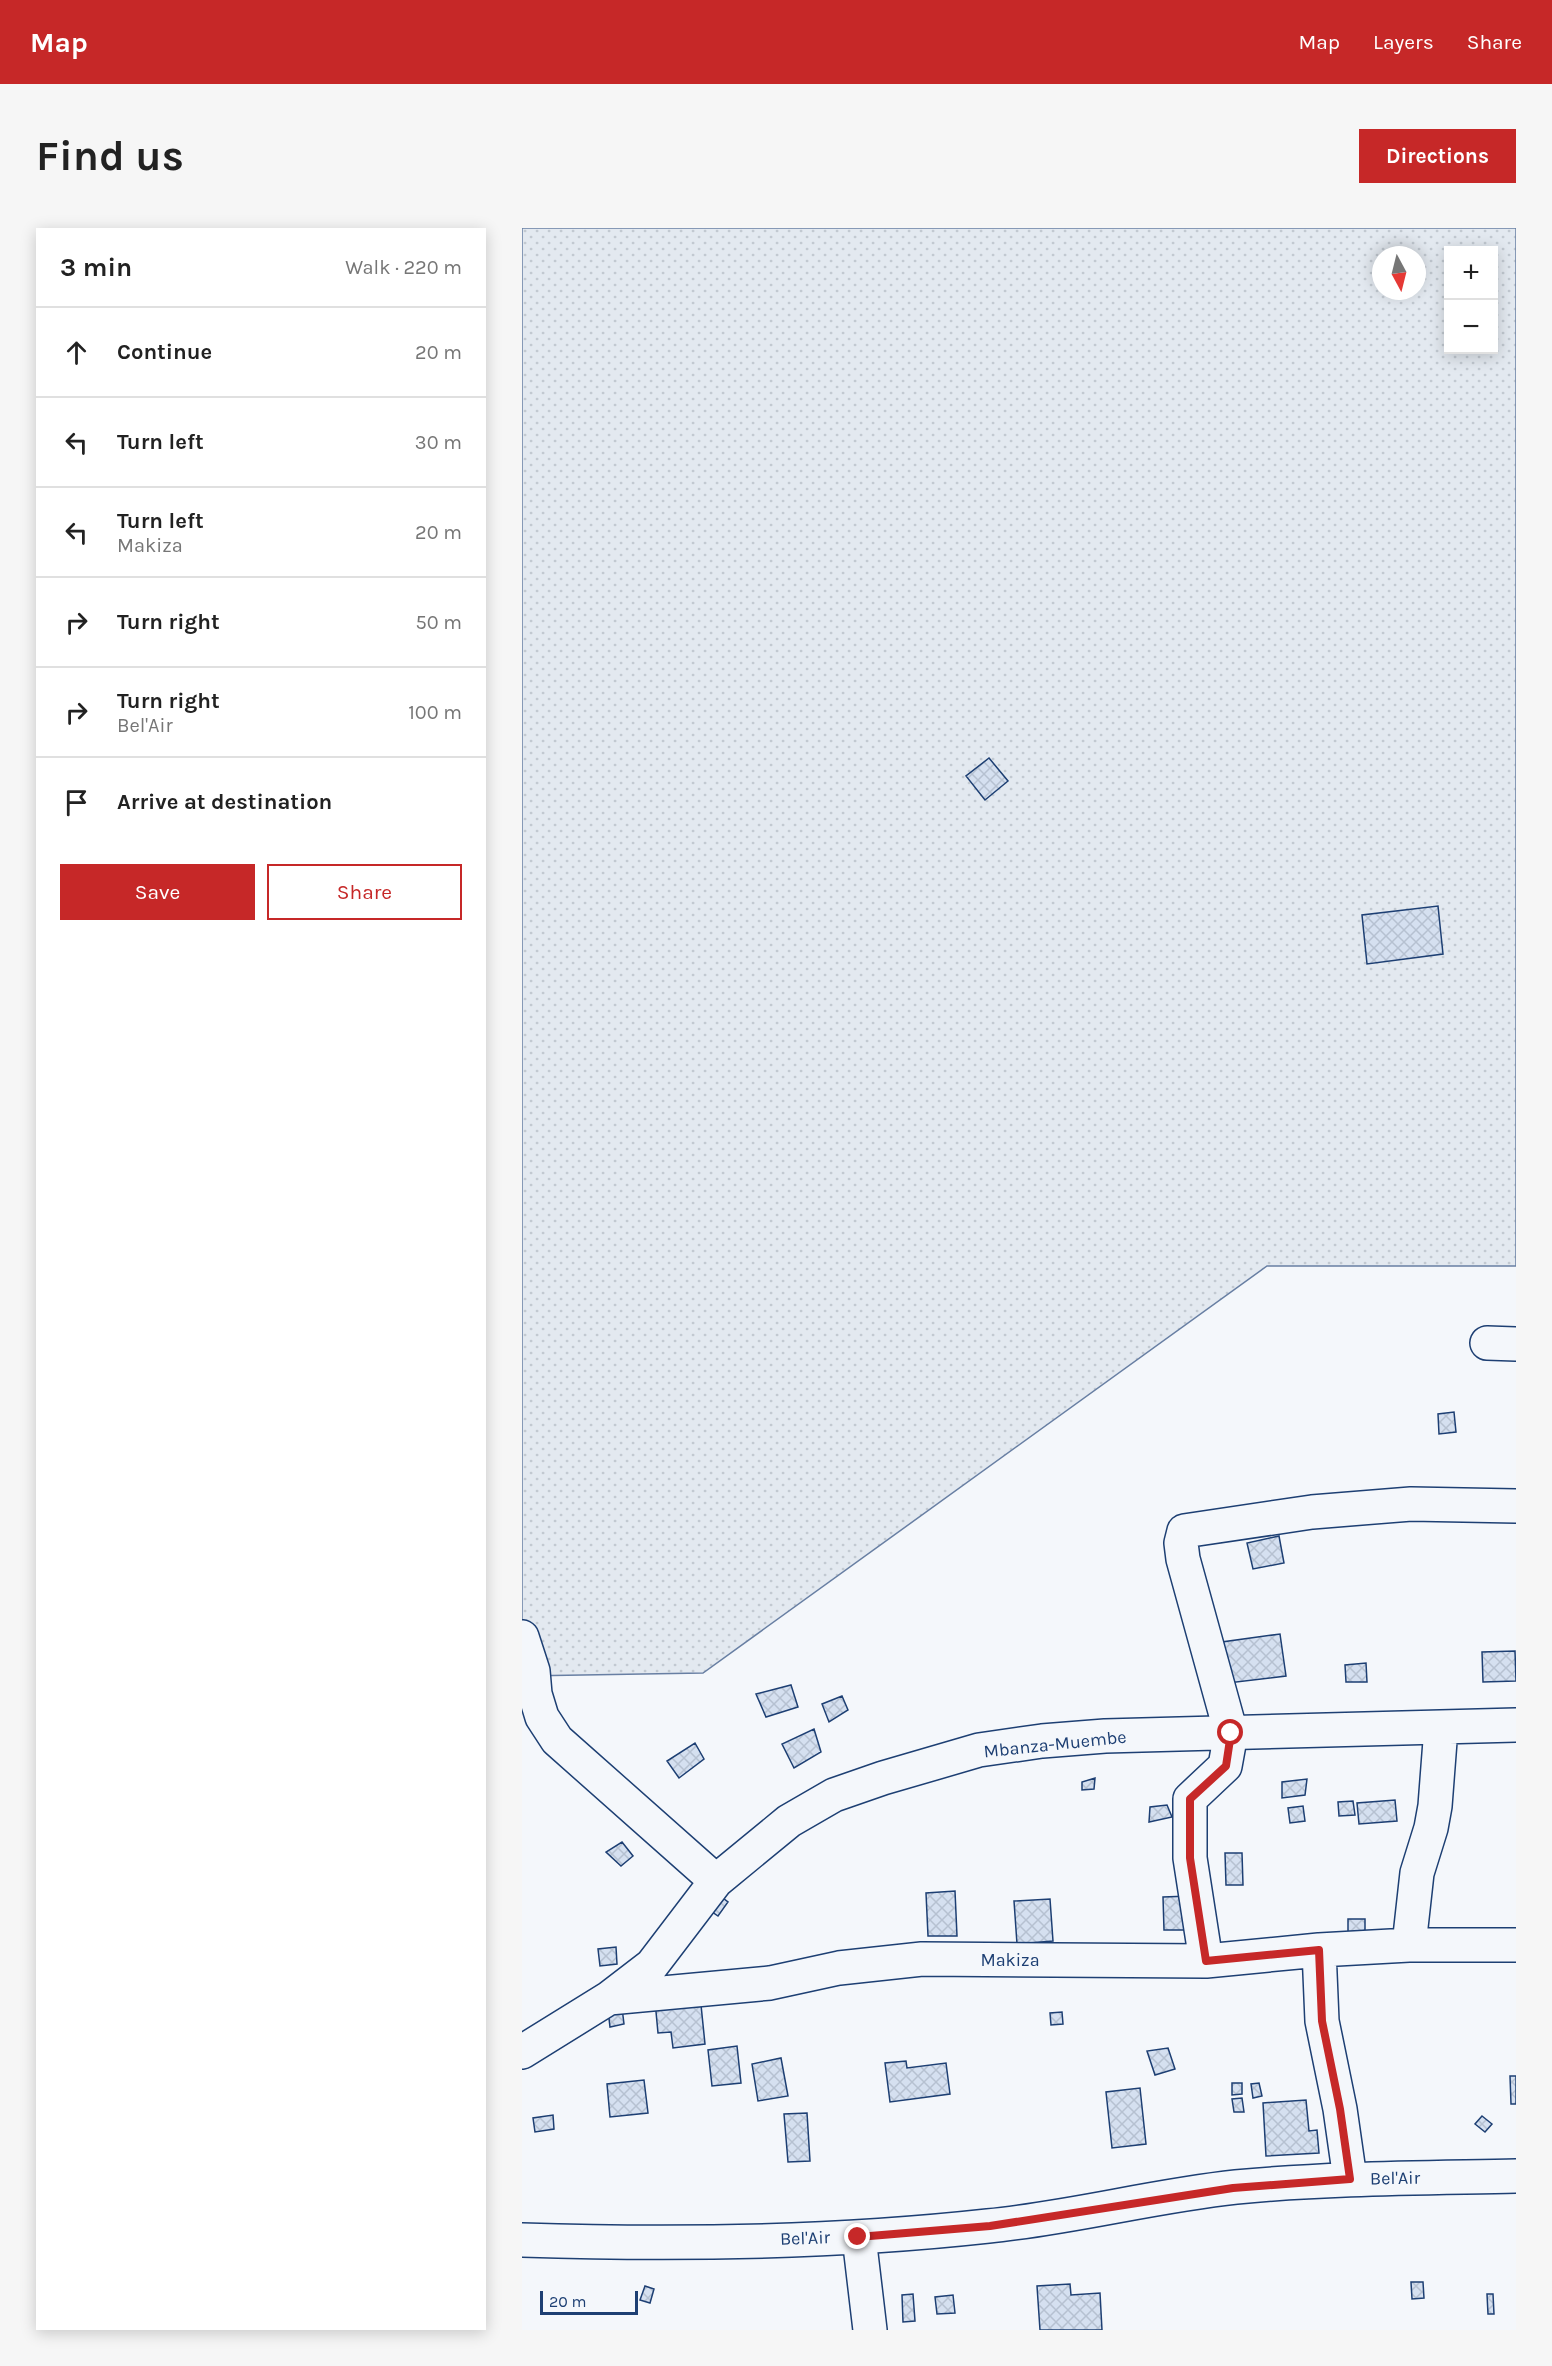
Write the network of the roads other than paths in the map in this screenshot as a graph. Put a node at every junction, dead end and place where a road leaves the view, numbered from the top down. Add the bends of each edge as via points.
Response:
1 (1516, 1506) edge
2 (522, 1637) edge
3 (1516, 1725) edge
4 (1441, 1728) junction
5 (1231, 1733) junction
6 (716, 1881) junction
7 (1516, 1945) edge
8 (1409, 1946) junction
9 (1319, 1950) junction
10 (1206, 1961) junction
11 (609, 1998) junction
12 (522, 2052) edge
13 (1516, 2176) edge
14 (1350, 2179) junction
15 (858, 2237) junction
16 (522, 2240) edge
17 (870, 2330) edge

1 - 5 street via 1389,1506 1312,1512 1184,1531 1183,1559
2 - 6 street via 542,1718 557,1740
3 - 4 street, Mbanza-Muembe
4 - 5 street, Mbanza-Muembe
4 - 8 street via 1435,1806 1417,1873
5 - 6 street, Mbanza-Muembe via 1105,1736 979,1750 834,1796 789,1821
5 - 10 street via 1226,1766 1190,1799 1190,1858
6 - 11 street, Mbanza-Muembe via 652,1965
7 - 8 street, Makiza
8 - 9 street, Makiza
9 - 10 street, Makiza
9 - 14 street via 1322,2021
10 - 11 street, Makiza via 922,1959 839,1968 770,1983
11 - 12 street, Makiza
13 - 14 street, Bel'Air
14 - 15 street, Bel'Air via 1233,2188 990,2226
15 - 16 street, Bel'Air via 629,2243
15 - 17 street

